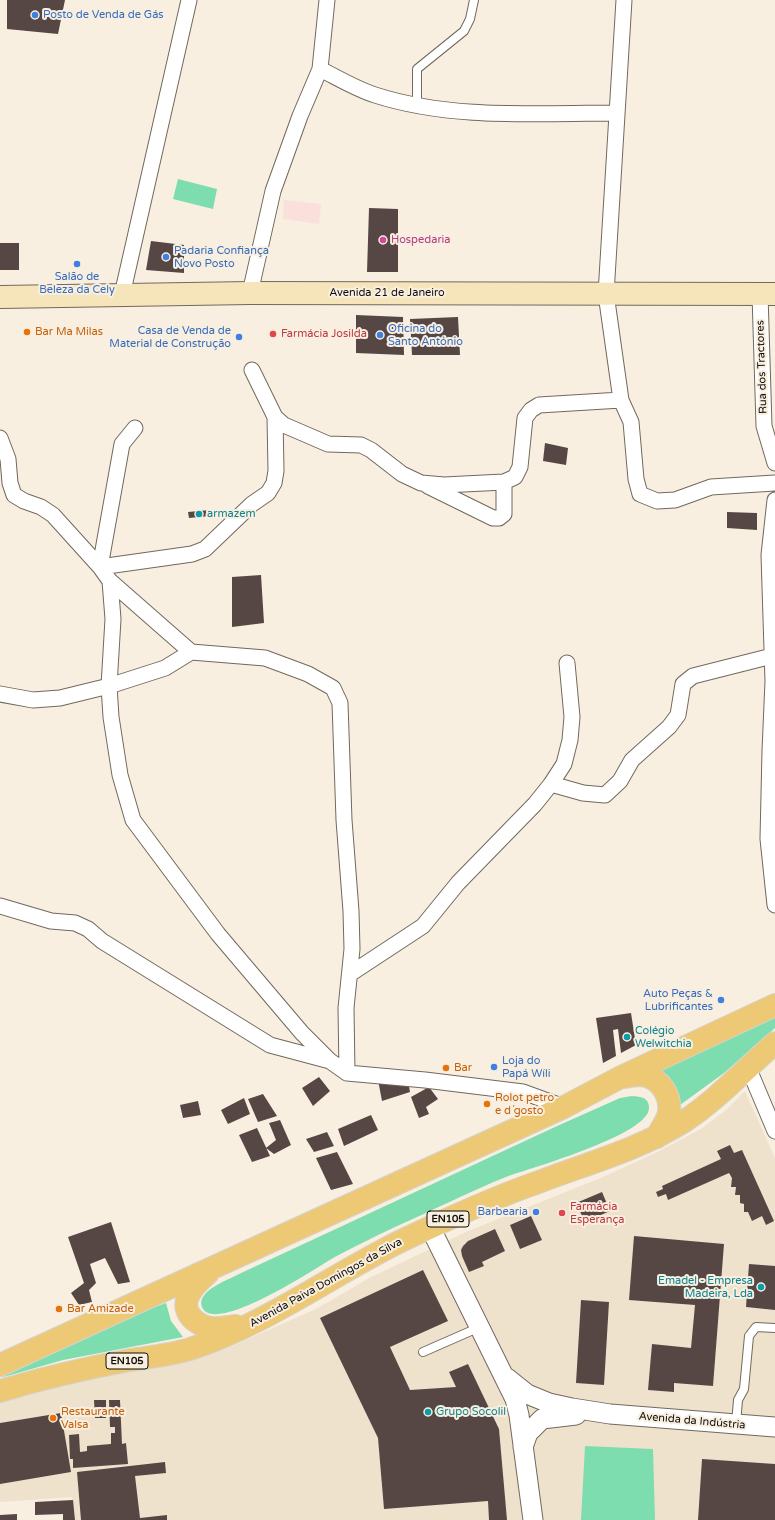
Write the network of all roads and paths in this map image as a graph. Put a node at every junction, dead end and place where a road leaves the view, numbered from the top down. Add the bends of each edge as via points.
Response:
1 (189, 0) edge
2 (326, 0) edge
3 (474, 0) edge
4 (624, 0) edge
5 (320, 69) junction
6 (417, 105) junction
7 (617, 113) junction
8 (250, 293) junction
9 (606, 294) junction
10 (767, 294) edge
11 (122, 295) junction
12 (0, 297) edge
13 (252, 370) dead end
14 (621, 400) junction
15 (275, 417) junction
16 (135, 428) dead end
17 (0, 438) edge
18 (775, 464) edge
19 (504, 482) junction
20 (421, 483) junction
21 (775, 483) edge
22 (775, 500) edge
23 (100, 567) junction
24 (110, 581) junction
25 (191, 652) junction
26 (772, 656) junction
27 (567, 663) dead end
28 (109, 686) junction
29 (0, 694) edge
30 (551, 784) junction
31 (775, 905) edge
32 (0, 906) edge
33 (350, 974) junction
34 (775, 1005) edge
35 (775, 1043) edge
36 (330, 1061) junction
37 (748, 1067) junction
38 (347, 1073) junction
39 (621, 1077) junction
40 (564, 1107) junction
41 (775, 1131) edge
42 (657, 1137) junction
43 (430, 1227) junction
44 (221, 1264) junction
45 (251, 1324) junction
46 (480, 1327) junction
47 (775, 1328) edge
48 (423, 1352) dead end
49 (0, 1365) edge
50 (503, 1375) junction
51 (0, 1391) edge
52 (610, 1414) junction
53 (736, 1424) junction
54 (775, 1427) edge
55 (523, 1447) junction
56 (533, 1520) edge

1 - 11 street
2 - 5 street
3 - 6 lane via 470,19 464,31 417,69
4 - 7 street
5 - 6 street via 374,95
5 - 8 street via 273,191
6 - 7 street via 467,113
7 - 9 street
8 - 9 main road, Avenida 21 de Janeiro
8 - 11 main road, Avenida 21 de Janeiro
9 - 10 main road, Avenida 21 de Janeiro
9 - 14 street
10 - 18 street, Rua dos Tractores via 764,426
11 - 12 main road, Avenida 21 de Janeiro
13 - 15 street
14 - 19 street via 539,405 531,410 525,418 520,467 515,477
14 - 21 street via 631,422 636,479 640,494 657,500 675,500 711,487
15 - 20 street via 284,425 328,444 361,445 402,474
15 - 23 street via 274,483 268,493 252,504 205,549 192,554
16 - 23 street via 122,444
17 - 23 street via 8,460 10,483 14,494 53,515
19 - 20 street via 444,485
19 - 20 street via 504,514 499,518 493,518
22 - 26 street via 769,555
23 - 24 street
24 - 25 street
24 - 28 street via 113,619
25 - 28 street via 165,668
25 - 33 street via 265,658 308,674 333,688 340,703 344,820 351,911
26 - 30 street via 692,676 683,684 678,715 674,721 632,760 620,781 605,795 583,793
26 - 31 street via 768,839
27 - 30 street via 572,717 570,740 564,764
28 - 29 street via 60,698 33,700
28 - 36 street via 120,775 133,820 218,934 302,1033
30 - 33 street via 535,804 458,883 423,926
32 - 36 street via 51,921 75,923 88,929 102,941 270,1045
33 - 38 street via 346,1008
34 - 39 main road
35 - 37 main road, Avenida Paiva Domingos da Silva / EN105
36 - 38 street
37 - 41 street
37 - 42 main road, Avenida Paiva Domingos da Silva / EN105 via 704,1107
38 - 40 street via 523,1092
39 - 40 main road
39 - 42 main road via 645,1075 663,1087 669,1098 669,1113
40 - 44 main road
42 - 43 main road, Avenida Paiva Domingos da Silva / EN105 via 508,1193
43 - 45 main road, Avenida Paiva Domingos da Silva / EN105 via 358,1263
43 - 46 street
44 - 45 main road via 196,1283 187,1295 185,1306 189,1315 199,1325 211,1328
44 - 49 main road
45 - 51 main road, Avenida Paiva Domingos da Silva / EN105 via 207,1343 169,1355 79,1371
46 - 48 lane
46 - 50 street
47 - 53 lane via 756,1327 749,1336 744,1389 738,1400
50 - 52 street, Avenida da Indústria via 527,1394 549,1403
50 - 55 street via 515,1399
52 - 53 street, Avenida da Indústria
52 - 55 street, Avenida da Indústria via 542,1419 528,1433
53 - 54 street, Avenida da Indústria
55 - 56 street

